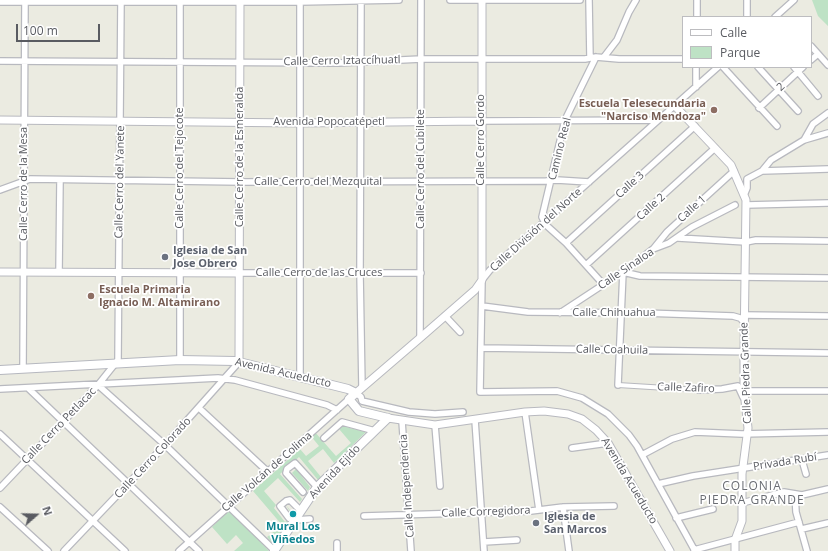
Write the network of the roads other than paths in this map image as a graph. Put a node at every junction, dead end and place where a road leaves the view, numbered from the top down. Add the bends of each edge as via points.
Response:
1 (399, 0) edge
2 (421, 0) edge
3 (450, 0) edge
4 (482, 0) edge
5 (580, 0) edge
6 (589, 0) edge
7 (636, 0) edge
8 (697, 0) edge
9 (747, 0) edge
10 (794, 0) edge
11 (25, 1) edge
12 (121, 1) edge
13 (180, 1) edge
14 (240, 1) edge
15 (300, 1) edge
16 (361, 1) edge
17 (0, 2) edge
18 (781, 12) junction
19 (696, 16) edge
20 (747, 16) edge
21 (776, 16) edge
22 (785, 16) edge
23 (812, 47) edge
24 (818, 54) junction
25 (604, 57) junction
26 (593, 58) junction
27 (421, 59) junction
28 (682, 59) edge
29 (812, 59) edge
30 (482, 60) junction
31 (0, 61) edge
32 (180, 61) junction
33 (240, 61) junction
34 (25, 62) junction
35 (121, 62) junction
36 (300, 62) junction
37 (361, 62) junction
38 (828, 65) edge
39 (696, 68) edge
40 (717, 68) edge
41 (724, 68) edge
42 (759, 68) edge
43 (796, 69) edge
44 (696, 87) junction
45 (778, 90) junction
46 (818, 96) dead end
47 (675, 106) junction
48 (759, 108) junction
49 (798, 111) dead end
50 (828, 113) edge
51 (0, 120) edge
52 (566, 120) junction
53 (658, 120) junction
54 (24, 121) junction
55 (121, 121) junction
56 (180, 121) junction
57 (421, 121) junction
58 (481, 121) junction
59 (240, 122) junction
60 (361, 122) junction
61 (300, 123) junction
62 (695, 126) junction
63 (777, 126) dead end
64 (828, 133) edge
65 (804, 140) junction
66 (715, 148) junction
67 (828, 169) edge
68 (734, 171) junction
69 (762, 171) junction
70 (24, 180) junction
71 (60, 180) junction
72 (120, 180) junction
73 (180, 181) junction
74 (360, 181) junction
75 (481, 181) junction
76 (552, 181) junction
77 (241, 182) junction
78 (300, 182) junction
79 (421, 182) junction
80 (589, 182) junction
81 (0, 190) edge
82 (745, 194) junction
83 (828, 203) edge
84 (735, 205) dead end
85 (746, 205) junction
86 (545, 222) junction
87 (678, 238) junction
88 (828, 241) edge
89 (746, 242) junction
90 (566, 243) junction
91 (653, 249) junction
92 (586, 265) junction
93 (0, 272) edge
94 (24, 272) junction
95 (60, 272) junction
96 (119, 272) junction
97 (623, 272) junction
98 (240, 273) junction
99 (301, 273) junction
100 (360, 273) junction
101 (421, 273) junction
102 (179, 274) junction
103 (745, 278) junction
104 (828, 278) edge
105 (482, 280) junction
106 (603, 284) junction
107 (482, 306) junction
108 (560, 313) junction
109 (620, 314) junction
110 (445, 316) junction
111 (828, 316) edge
112 (744, 319) junction
113 (460, 332) dead end
114 (420, 338) junction
115 (481, 348) junction
116 (619, 350) junction
117 (744, 352) junction
118 (828, 353) edge
119 (180, 360) junction
120 (239, 362) junction
121 (117, 363) junction
122 (24, 368) junction
123 (0, 370) edge
124 (225, 378) junction
125 (300, 378) junction
126 (98, 385) junction
127 (618, 385) joint
128 (0, 389) edge
129 (28, 389) junction
130 (359, 390) junction
131 (699, 390) joint
132 (744, 391) junction
133 (828, 391) edge
134 (349, 399) junction
135 (745, 400) junction
136 (199, 408) junction
137 (337, 410) junction
138 (463, 412) dead end
139 (525, 412) junction
140 (388, 418) junction
141 (475, 420) junction
142 (62, 422) junction
143 (402, 422) junction
144 (435, 425) junction
145 (375, 431) junction
146 (828, 432) edge
147 (0, 434) edge
148 (747, 434) junction
149 (324, 438) dead end
150 (608, 444) junction
151 (165, 445) junction
152 (572, 448) dead end
153 (642, 454) junction
154 (828, 455) edge
155 (27, 460) junction
156 (802, 460) junction
157 (742, 469) junction
158 (267, 471) junction
159 (806, 474) dead end
160 (658, 484) junction
161 (128, 485) junction
162 (440, 486) dead end
163 (317, 487) junction
164 (0, 488) edge
165 (828, 489) edge
166 (303, 492) dead end
167 (795, 494) junction
168 (742, 503) junction
169 (229, 506) junction
170 (614, 506) dead end
171 (0, 507) edge
172 (563, 507) junction
173 (712, 509) dead end
174 (539, 510) junction
175 (301, 511) junction
176 (481, 512) junction
177 (408, 514) junction
178 (364, 516) dead end
179 (676, 518) junction
180 (292, 519) junction
181 (310, 519) dead end
182 (93, 521) junction
183 (799, 522) junction
184 (828, 523) edge
185 (802, 529) junction
186 (735, 538) junction
187 (517, 540) dead end
188 (189, 542) junction
189 (484, 542) junction
190 (337, 543) dead end
191 (694, 550) edge
192 (48, 551) edge
193 (64, 551) edge
194 (125, 551) edge
195 (179, 551) edge
196 (199, 551) edge
197 (275, 551) edge
198 (337, 551) edge
199 (411, 551) edge
200 (484, 551) edge
201 (569, 551) edge
202 (670, 551) edge
203 (735, 551) edge
204 (807, 551) edge

1 - 16 street
2 - 27 street, Calle Cerro del Cubilete
3 - 4 street
4 - 5 street
4 - 30 street, Calle Cerro Gordo
6 - 26 street
7 - 25 street via 617,40
8 - 19 street
9 - 20 street
10 - 18 street
11 - 12 street
11 - 17 street
11 - 34 street, Calle Cerro de la Mesa
12 - 13 street
12 - 35 street, Calle Cerro del Yanete
13 - 14 street
13 - 32 street, Calle Cerro del Tejocote
14 - 15 street
14 - 33 street, Calle Cerro de la Esmeralda
15 - 16 street
15 - 36 street
16 - 37 street
18 - 21 street
18 - 22 street
23 - 24 street
24 - 29 street
24 - 38 street
25 - 26 street, Calle Cerro Iztaccíhuatl
25 - 28 street, Calle Cerro Iztaccíhuatl
26 - 30 street, Calle Cerro Iztaccíhuatl
26 - 52 street, Camino Real
27 - 30 street, Calle Cerro Iztaccíhuatl
27 - 37 street, Calle Cerro Iztaccíhuatl
27 - 57 street, Calle Cerro del Cubilete
30 - 58 street, Calle Cerro Gordo
31 - 34 street, Calle Cerro Iztaccíhuatl
32 - 33 street, Calle Cerro Iztaccíhuatl
32 - 35 street, Calle Cerro Iztaccíhuatl
32 - 56 street, Calle Cerro del Tejocote
33 - 36 street, Calle Cerro Iztaccíhuatl
33 - 59 street, Calle Cerro de la Esmeralda
34 - 35 street, Calle Cerro Iztaccíhuatl
34 - 54 street, Calle Cerro de la Mesa
35 - 55 street, Calle Cerro del Yanete
36 - 37 street, Calle Cerro Iztaccíhuatl
36 - 61 street
37 - 60 street
39 - 44 street
40 - 44 street, Calle División del Norte
41 - 48 street
42 - 45 street
43 - 45 street, 2
43 - 46 street
44 - 47 street, Calle División del Norte
45 - 48 street, 2
45 - 49 street
47 - 53 street, Calle División del Norte
47 - 62 street
48 - 63 street
50 - 65 street via 814,124
51 - 54 street, Avenida Popocatépetl
52 - 53 street, Avenida Popocatépetl
52 - 58 street, Avenida Popocatépetl
52 - 76 street, Camino Real
53 - 80 street, Calle División del Norte
54 - 55 street, Avenida Popocatépetl
54 - 70 street, Calle Cerro de la Mesa
55 - 56 street, Avenida Popocatépetl
55 - 72 street, Calle Cerro del Yanete
56 - 59 street, Avenida Popocatépetl
56 - 73 street, Calle Cerro del Tejocote
57 - 58 street, Avenida Popocatépetl
57 - 60 street, Avenida Popocatépetl
57 - 79 street, Calle Cerro del Cubilete
58 - 75 street, Calle Cerro Gordo
59 - 61 street, Avenida Popocatépetl
59 - 77 street, Calle Cerro de la Esmeralda
60 - 61 street, Avenida Popocatépetl
60 - 74 street
61 - 78 street
62 - 66 street
62 - 90 street, Calle 3
64 - 65 street
65 - 69 street via 771,160
66 - 68 street
66 - 92 street, Calle 2
67 - 69 street
68 - 82 street
68 - 91 street, Calle 1 via 667,232
69 - 82 street via 747,179
70 - 71 street, Calle Cerro del Mezquital
70 - 81 street, Calle Cerro del Mezquital
70 - 94 street, Calle Cerro de la Mesa
71 - 72 street, Calle Cerro del Mezquital
71 - 95 street
72 - 73 street, Calle Cerro del Mezquital
72 - 96 street, Calle Cerro del Yanete
73 - 77 street, Calle Cerro del Mezquital
73 - 102 street, Calle Cerro del Tejocote
74 - 78 street, Calle Cerro del Mezquital
74 - 79 street, Calle Cerro del Mezquital
74 - 100 street
75 - 76 street, Calle Cerro del Mezquital
75 - 79 street, Calle Cerro del Mezquital
75 - 105 street, Calle Cerro Gordo
76 - 80 street, Calle Cerro del Mezquital
76 - 86 street, Camino Real via 543,214
77 - 78 street, Calle Cerro del Mezquital
77 - 98 street, Calle Cerro de la Esmeralda
78 - 99 street
79 - 101 street, Calle Cerro del Cubilete
80 - 86 street, Calle División del Norte
82 - 85 street, Calle Piedra Grande
83 - 85 street
84 - 87 street, Calle Sinaloa via 692,227
85 - 89 street, Calle Piedra Grande
86 - 90 street
86 - 105 street, Calle División del Norte
87 - 89 street
87 - 91 street, Calle Sinaloa
88 - 89 street
89 - 103 street, Calle Piedra Grande
90 - 92 street
91 - 97 street, Calle Sinaloa
92 - 106 street
93 - 94 street, Calle Cerro de las Cruces
94 - 95 street, Calle Cerro de las Cruces
94 - 122 street, Calle Cerro de la Mesa
95 - 96 street, Calle Cerro de las Cruces
96 - 102 street, Calle Cerro de las Cruces
96 - 121 street, Calle Cerro del Yanete
97 - 103 street via 640,276
97 - 106 street, Calle Sinaloa
97 - 109 street
98 - 99 street, Calle Cerro de las Cruces
98 - 102 street, Calle Cerro de las Cruces
98 - 120 street, Calle Cerro de la Esmeralda
99 - 100 street, Calle Cerro de las Cruces
99 - 125 street
100 - 101 street, Calle Cerro de las Cruces
100 - 130 street
101 - 114 street, Calle Cerro del Cubilete
102 - 119 street, Calle Cerro del Tejocote
103 - 104 street
103 - 112 street, Calle Piedra Grande
105 - 107 street
105 - 110 street, Calle División del Norte via 475,290
106 - 108 street, Calle Sinaloa
107 - 108 street, Calle Chihuahua
107 - 115 street
108 - 109 street, Calle Chihuahua
109 - 112 street, Calle Chihuahua via 733,316
109 - 116 street
110 - 113 street
110 - 114 street, Calle División del Norte
111 - 112 street, Calle Chihuahua
112 - 117 street, Calle Piedra Grande
114 - 130 street, Calle División del Norte
115 - 116 street, Calle Coahuila
115 - 153 street, Avenida Acueducto via 480,392 557,391 582,398 608,414 629,435
116 - 117 street, Calle Coahuila
116 - 127 street
117 - 118 street, Calle Coahuila
117 - 132 street, Calle Piedra Grande
119 - 120 main road, Avenida Acueducto
119 - 121 main road, Avenida Acueducto
120 - 124 street, Calle Cerro Colorado
120 - 125 main road, Avenida Acueducto
121 - 122 main road, Avenida Acueducto
121 - 126 street, Calle Cerro Petlacac
122 - 123 main road, Avenida Acueducto
124 - 126 street, Avenida Acueducto
124 - 136 street, Calle Cerro Colorado
124 - 137 street, Avenida Acueducto via 327,405
125 - 130 main road, Avenida Acueducto
126 - 129 street, Avenida Acueducto
126 - 142 street, Calle Cerro Petlacac
126 - 151 street
127 - 131 street, Calle Zafiro
128 - 129 street, Avenida Acueducto
129 - 142 street
130 - 134 main road, Calle Volcán de Colima
130 - 138 street, Avenida Acueducto via 362,401 413,413
131 - 135 street, Calle Zafiro via 722,390 738,386
132 - 133 street
132 - 135 street, Calle Piedra Grande
134 - 137 street, Calle Volcán de Colima
134 - 140 main road, Avenida Acueducto via 360,412
135 - 148 street, Calle Piedra Grande
136 - 151 street, Calle Cerro Colorado
136 - 158 street
137 - 158 street, Calle Volcán de Colima
139 - 141 street, Avenida Acueducto
139 - 150 street, Avenida Acueducto via 575,416 590,424
139 - 174 street
140 - 143 street, Avenida Acueducto
140 - 145 main road, Avenida Ejido
141 - 144 street, Avenida Acueducto
141 - 176 street
142 - 155 street, Calle Cerro Petlacac
142 - 161 street
143 - 144 street, Avenida Acueducto
143 - 177 street, Calle Independencia
144 - 162 street
145 - 149 street via 342,422
145 - 163 main road, Avenida Ejido
146 - 148 street
147 - 155 street
148 - 153 street via 695,432 672,439
148 - 157 street, Calle Piedra Grande
150 - 152 street
150 - 202 street, Avenida Acueducto
151 - 161 street, Calle Cerro Colorado
151 - 169 street
153 - 160 street, Avenida Acueducto
154 - 156 street, Privada Rubí
155 - 164 street, Calle Cerro Petlacac
155 - 182 street
156 - 157 street, Privada Rubí
156 - 159 street
157 - 160 street, Privada Rubí
157 - 168 street, Calle Piedra Grande
158 - 169 street, Calle Volcán de Colima
160 - 179 street, Avenida Acueducto
161 - 182 street, Calle Cerro Colorado
161 - 188 street
163 - 166 street via 295,463 286,473
163 - 175 main road, Avenida Ejido
165 - 167 street via 802,495
167 - 168 street via 784,492
167 - 183 street via 794,503
168 - 186 street, Calle Piedra Grande via 741,527
169 - 188 street, Calle Volcán de Colima
169 - 197 street
170 - 172 street, Calle Corregidora
171 - 192 street
172 - 174 street, Calle Corregidora
172 - 201 street
173 - 179 street
174 - 176 street, Calle Corregidora
175 - 180 main road, Avenida Ejido
175 - 180 street via 290,500 280,506
176 - 177 street, Calle Corregidora
176 - 189 street
177 - 178 street, Calle Corregidora
177 - 199 street, Calle Independencia
179 - 191 street, Avenida Acueducto
180 - 181 street
180 - 197 main road, Avenida Ejido
182 - 193 street, Calle Cerro Colorado
182 - 194 street
183 - 185 street
183 - 186 street
184 - 185 street
185 - 204 street
186 - 191 street
186 - 203 street, Calle Piedra Grande
187 - 189 street
188 - 195 street, Calle Volcán de Colima
188 - 196 street
189 - 200 street
190 - 198 street

